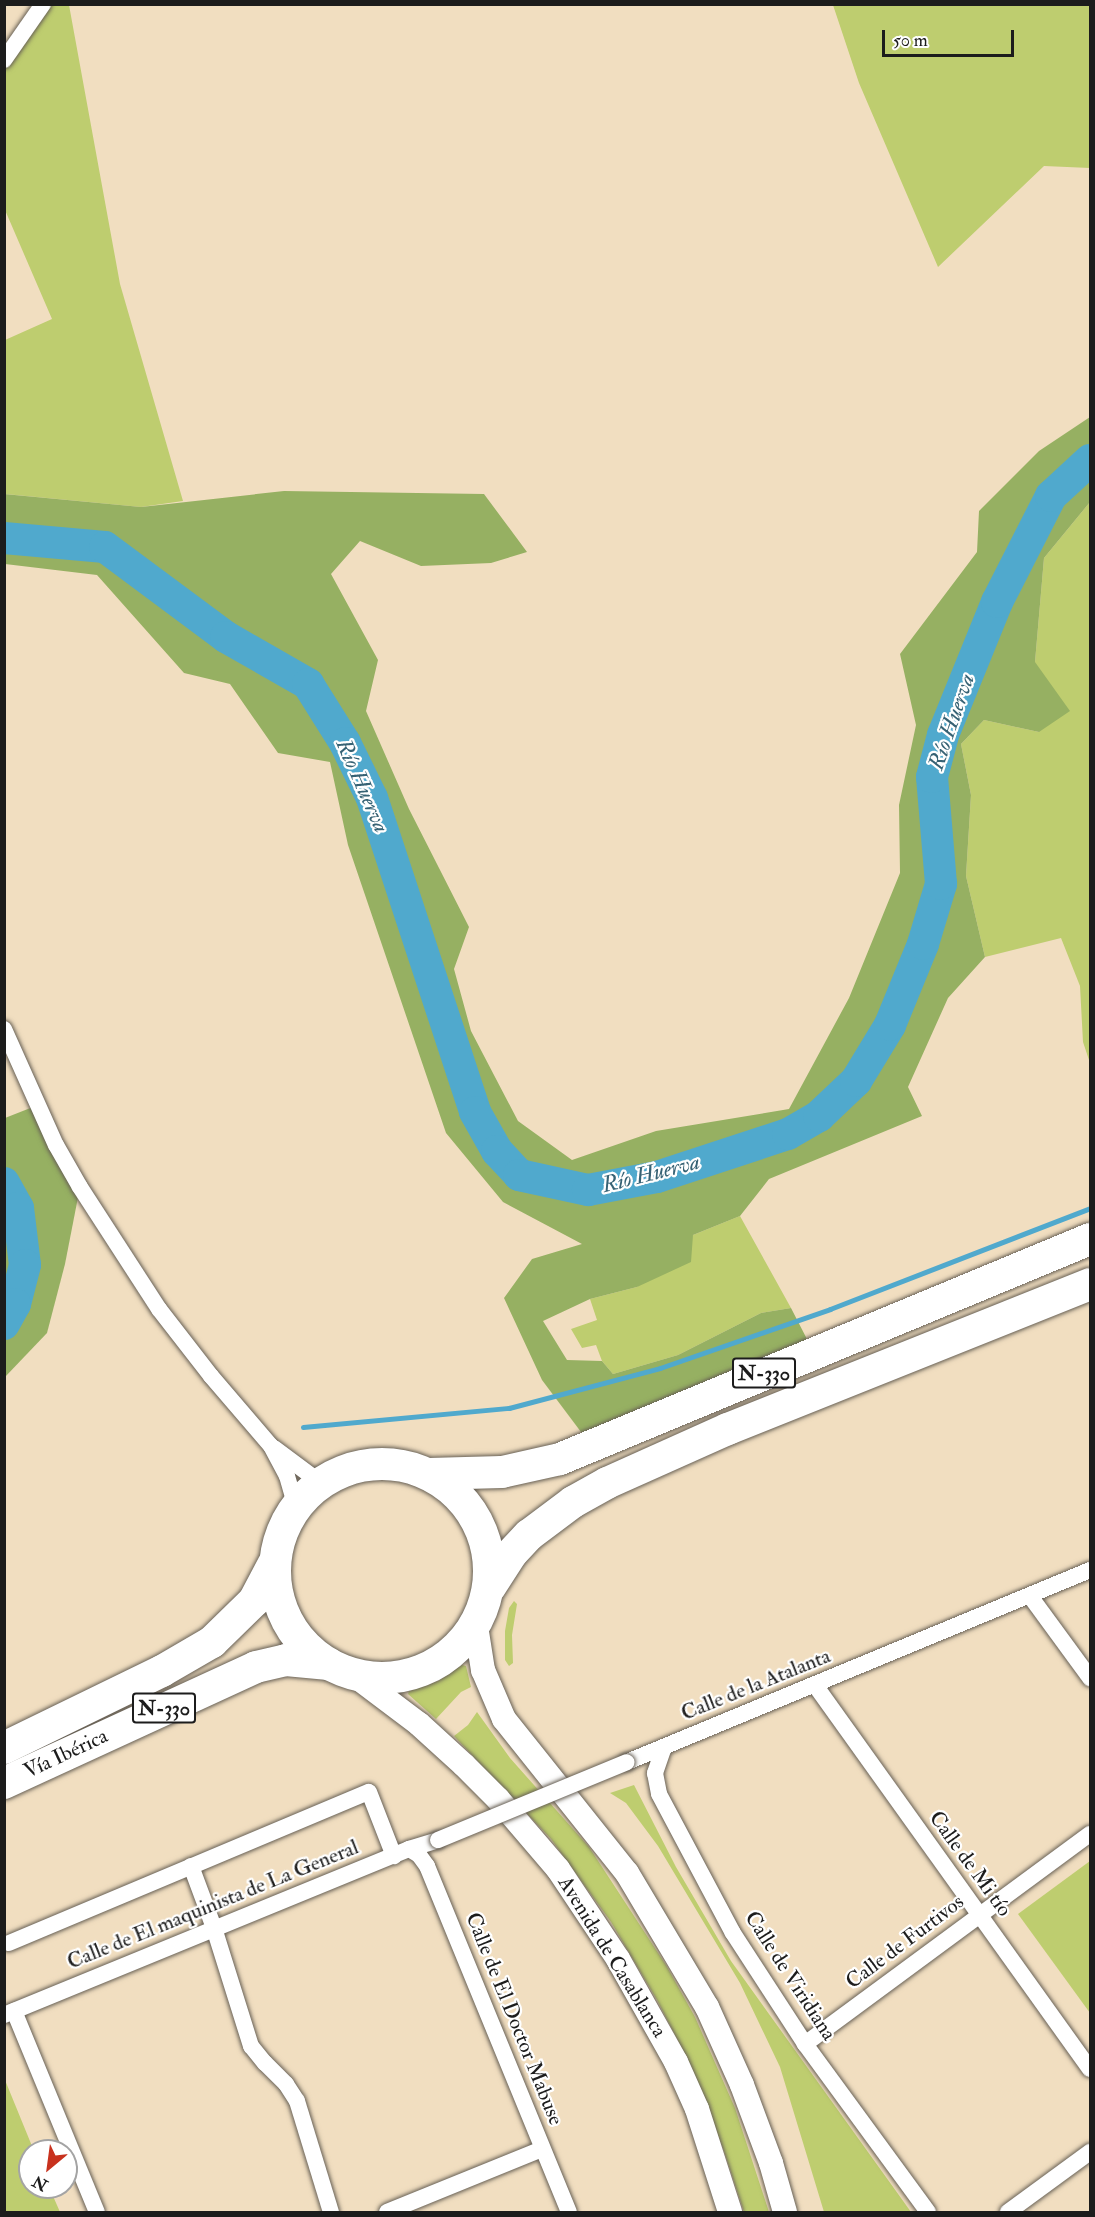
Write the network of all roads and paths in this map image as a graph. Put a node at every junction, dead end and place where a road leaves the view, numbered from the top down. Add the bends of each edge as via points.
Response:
1 (43, 4) edge
2 (4, 60) edge
3 (4, 1029) edge
4 (1090, 1239) edge
5 (1090, 1284) edge
6 (271, 1446) junction
7 (429, 1474) junction
8 (321, 1483) junction
9 (296, 1508) junction
10 (273, 1566) junction
11 (1090, 1570) edge
12 (490, 1587) junction
13 (1030, 1596) junction
14 (476, 1626) junction
15 (340, 1668) junction
16 (1090, 1678) edge
17 (815, 1686) junction
18 (664, 1747) junction
19 (4, 1748) edge
20 (4, 1783) edge
21 (1090, 1834) edge
22 (438, 1840) joint
23 (401, 1853) junction
24 (191, 1866) junction
25 (979, 1915) junction
26 (214, 1928) junction
27 (9, 1943) dead end
28 (9, 2013) edge
29 (805, 2044) junction
30 (1090, 2068) edge
31 (542, 2149) junction
32 (1090, 2152) edge
33 (97, 2212) edge
34 (331, 2212) edge
35 (387, 2212) edge
36 (569, 2212) edge
37 (730, 2212) edge
38 (785, 2212) edge
39 (928, 2212) edge
40 (1008, 2212) edge

1 - 2 street
3 - 6 street via 56,1145 124,1258 188,1348
4 - 7 highway, N-330 via 560,1459 502,1472
5 - 12 highway, N-330 via 728,1429 607,1483 529,1535
6 - 8 street
6 - 9 street via 287,1476
7 - 8 highway, N-330 via 394,1465 367,1465
7 - 12 highway, N-330 via 460,1496 475,1517 485,1540
8 - 9 highway, N-330
9 - 10 highway, N-330 via 279,1541
10 - 15 highway, N-330 via 277,1597 285,1618 304,1644
10 - 19 highway, Vía Ibérica / N-330 via 254,1601 212,1642 152,1677
11 - 13 street, Calle de la Atalanta
12 - 14 highway, N-330
13 - 16 street
13 - 17 street, Calle de la Atalanta
14 - 15 highway, N-330 via 433,1665 412,1673 368,1677
14 - 38 main road via 485,1677 504,1719 627,1873 707,2007 742,2085
15 - 20 highway, Vía Ibérica / N-330 via 286,1660 256,1667
15 - 37 main road, Avenida de Casablanca via 425,1729 498,1799 558,1869 618,1959 676,2062 697,2109
17 - 18 street, Calle de la Atalanta
17 - 25 street, Calle de Mi tío
18 - 22 street, Calle de la Atalanta, bridge
18 - 29 street, Calle de Viridiana via 655,1773 666,1809 734,1933
21 - 25 street, Calle de Furtivos
22 - 23 street, Calle de El maquinista de La General
23 - 24 street via 369,1792
23 - 26 street, Calle de El maquinista de La General
23 - 31 street, Calle de El Doctor Mabuse via 419,1855 427,1866
24 - 26 street
24 - 27 street
25 - 29 street, Calle de Furtivos
25 - 30 street, Calle de Mi tío
26 - 28 street, Calle de El maquinista de La General
26 - 34 street via 251,2046 297,2101
28 - 33 street
29 - 39 street, Calle de Viridiana
31 - 35 street
31 - 36 street, Calle de El Doctor Mabuse
32 - 40 street

